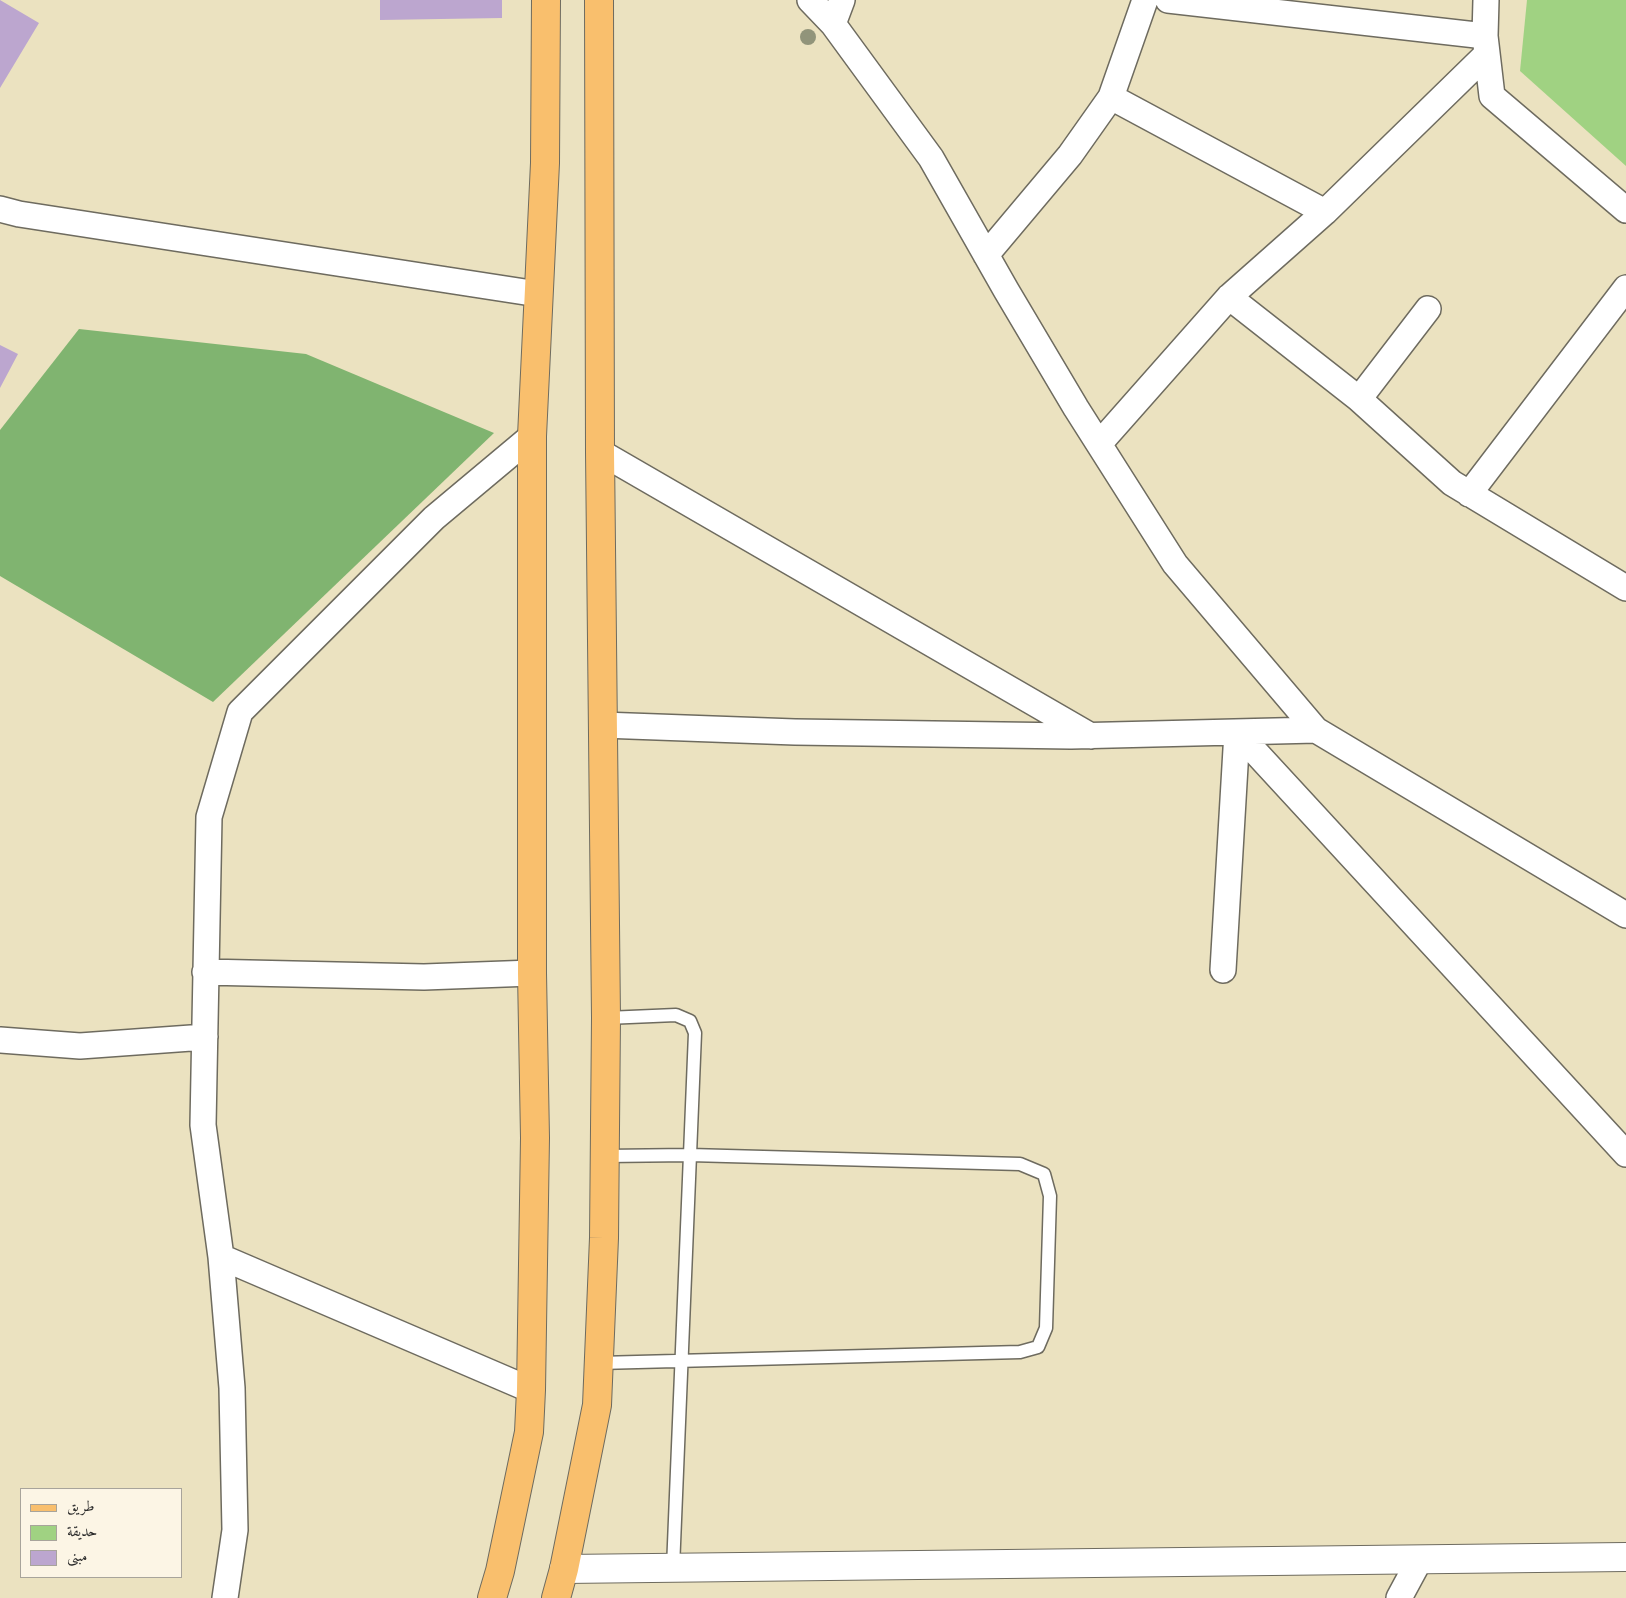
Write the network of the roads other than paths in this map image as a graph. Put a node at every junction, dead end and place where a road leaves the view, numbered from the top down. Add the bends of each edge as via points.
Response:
1 (546, 0) edge
2 (599, 0) edge
3 (810, 0) edge
4 (842, 0) edge
5 (1145, 0) edge
6 (1168, 0) edge
7 (1486, 0) edge
8 (833, 24) junction
9 (1486, 45) junction
10 (1111, 97) junction
11 (0, 209) edge
12 (1626, 210) edge
13 (1325, 212) junction
14 (986, 255) junction
15 (1626, 288) edge
16 (538, 294) junction
17 (1229, 297) junction
18 (1428, 309) dead end
19 (1359, 399) junction
20 (532, 436) junction
21 (1099, 444) junction
22 (600, 452) junction
23 (1469, 494) junction
24 (1626, 588) edge
25 (602, 725) junction
26 (1316, 730) junction
27 (1237, 732) junction
28 (1091, 736) junction
29 (1626, 914) edge
30 (1223, 970) dead end
31 (205, 972) junction
32 (532, 973) junction
33 (606, 1018) junction
34 (204, 1037) junction
35 (0, 1040) edge
36 (1626, 1154) edge
37 (690, 1155) junction
38 (605, 1156) junction
39 (221, 1257) junction
40 (682, 1361) junction
41 (599, 1363) junction
42 (531, 1390) junction
43 (1626, 1557) edge
44 (1420, 1560) junction
45 (674, 1568) junction
46 (564, 1569) junction
47 (225, 1598) edge
48 (492, 1598) edge
49 (556, 1598) edge
50 (1399, 1598) edge

1 - 16 main road via 545,163
2 - 22 main road
3 - 8 street
4 - 8 street
5 - 10 street
6 - 9 street
7 - 9 street
8 - 14 street via 931,158
9 - 12 street via 1492,96
9 - 13 street
10 - 13 street
10 - 14 street via 1070,155
11 - 16 street
13 - 17 street
14 - 21 street
15 - 23 street
16 - 20 main road
17 - 19 street
17 - 21 street
18 - 19 street
19 - 23 street via 1452,484
20 - 31 street via 434,518 240,712 209,817
20 - 32 main road
21 - 26 street via 1175,564
22 - 25 main road
22 - 28 street
23 - 24 street
25 - 28 street via 795,732
25 - 33 main road
26 - 27 street
26 - 29 street
27 - 28 street
27 - 30 street
27 - 36 street
31 - 32 street via 424,977
31 - 34 street
32 - 42 main road via 535,1138
33 - 37 lane via 676,1015 690,1021 695,1033
33 - 38 main road
34 - 35 street via 80,1046
34 - 39 street via 203,1125
37 - 38 lane
37 - 40 lane
37 - 40 lane via 1020,1164 1044,1174 1050,1196 1046,1328 1038,1348 1020,1352
38 - 41 main road
39 - 42 street
39 - 47 street via 232,1388 235,1530
40 - 41 lane
40 - 45 lane
41 - 46 main road via 597,1405
42 - 48 main road via 529,1432
43 - 44 street
44 - 45 street
44 - 50 street
45 - 46 street
46 - 49 main road

